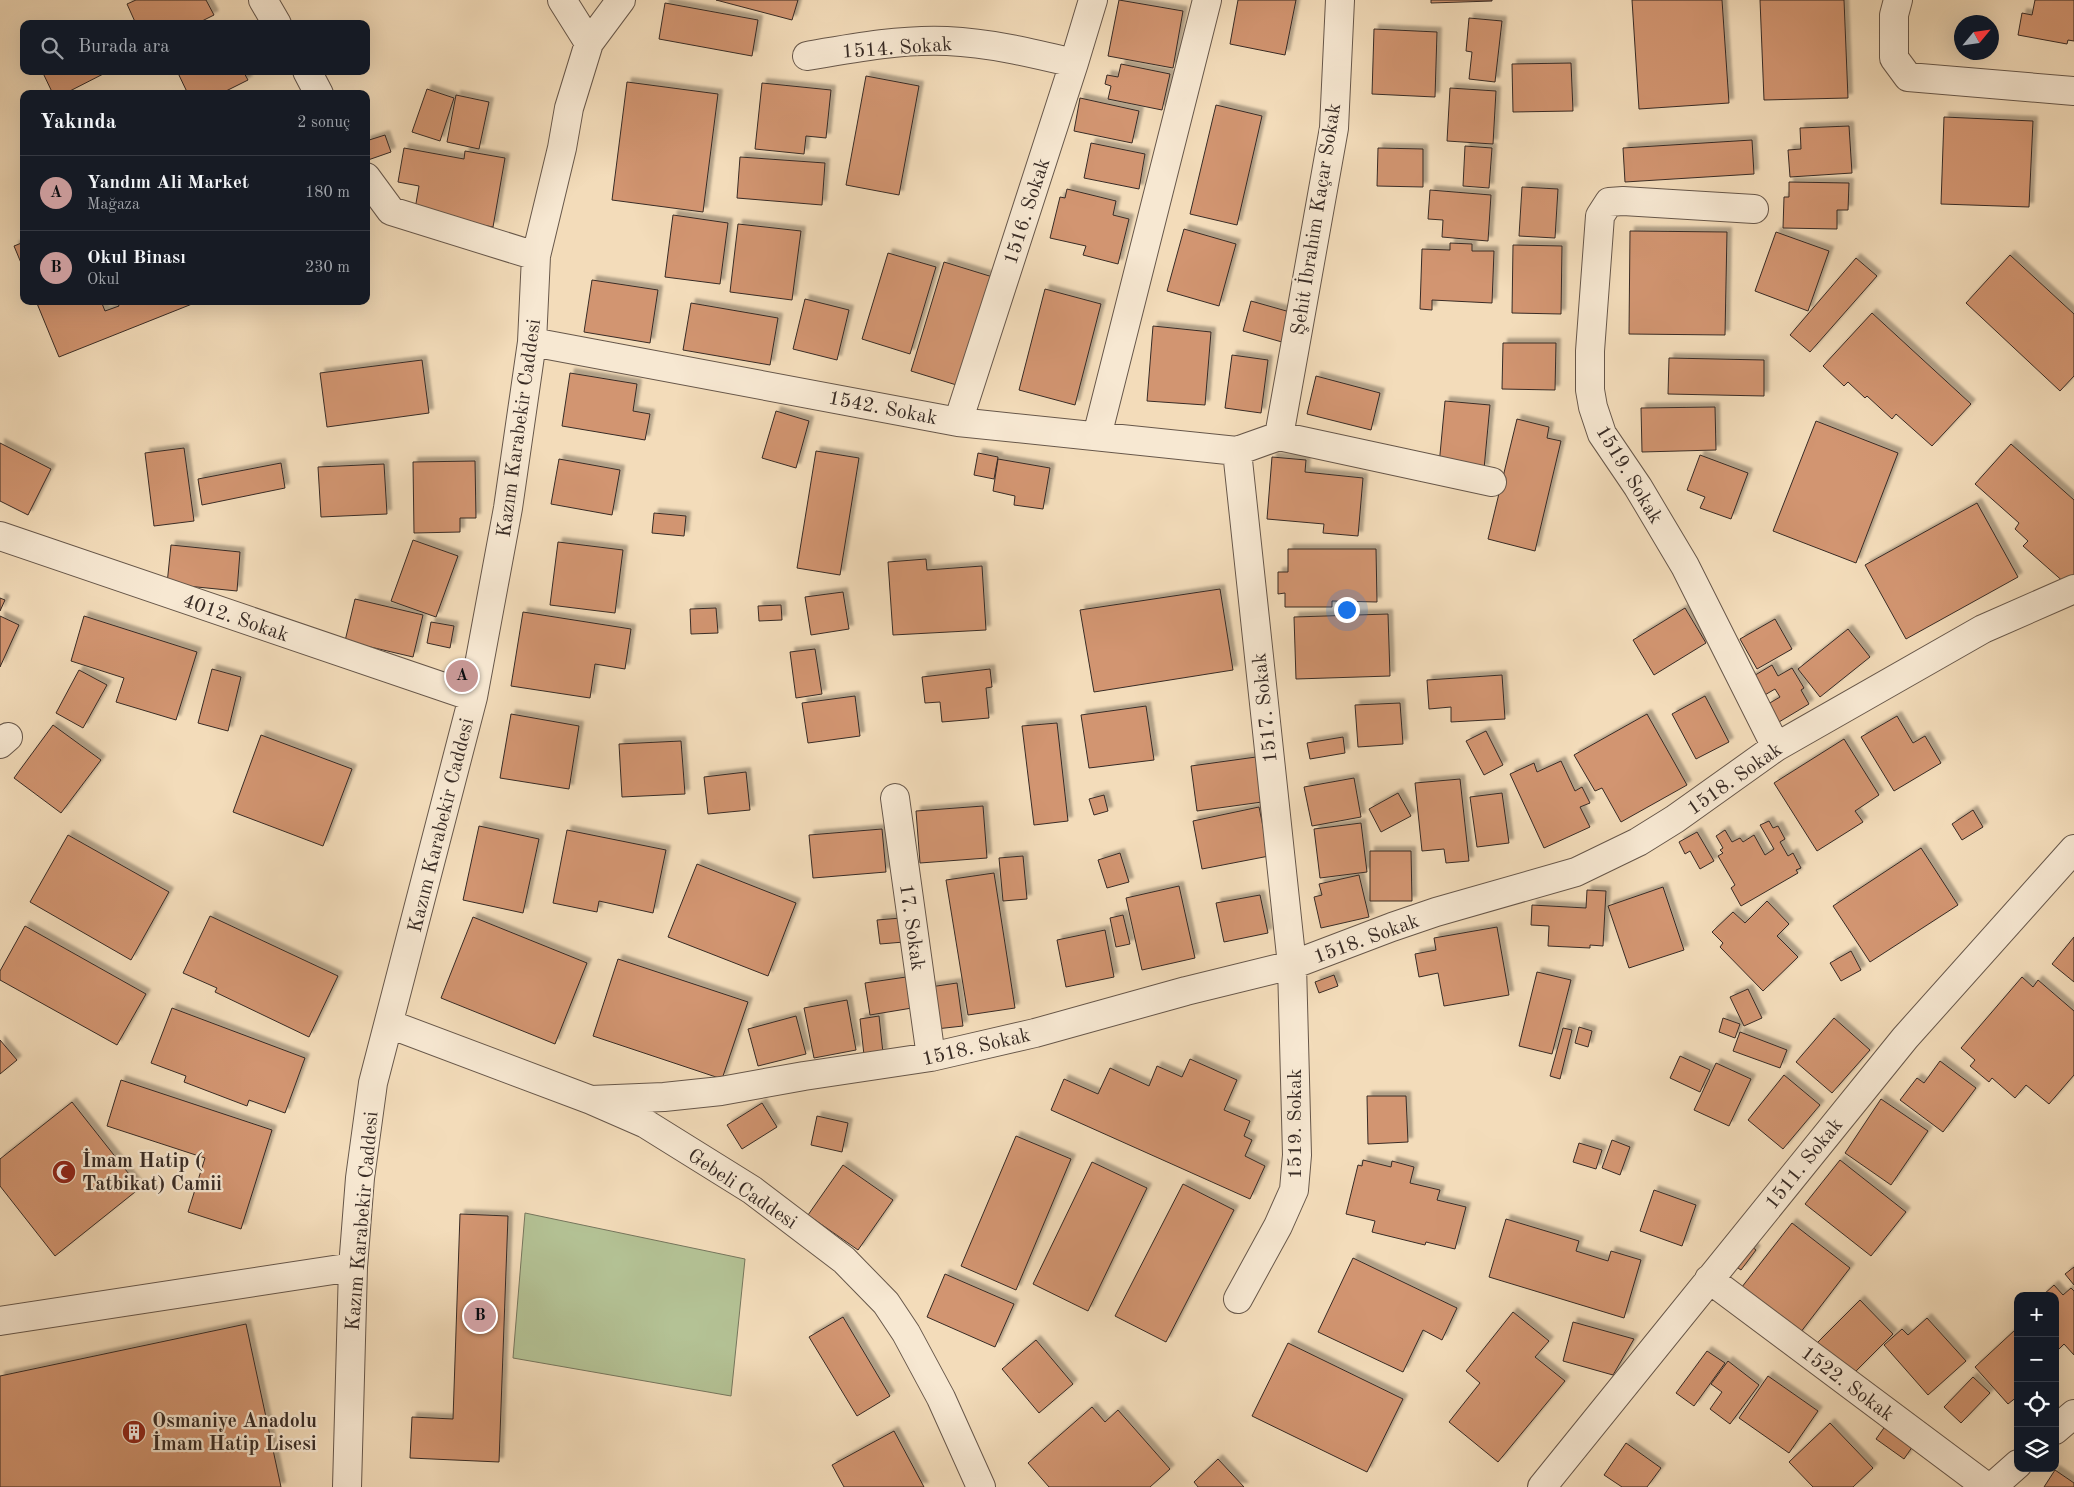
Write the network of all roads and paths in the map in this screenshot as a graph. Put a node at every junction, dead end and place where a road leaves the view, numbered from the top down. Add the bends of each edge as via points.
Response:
1 (262, 0) edge
2 (562, 0) edge
3 (621, 0) edge
4 (1093, 0) edge
5 (1207, 0) edge
6 (1340, 0) edge
7 (1898, 0) edge
8 (275, 20) edge
9 (589, 43) junction
10 (807, 56) dead end
11 (1074, 64) junction
12 (309, 75) edge
13 (317, 90) edge
14 (2074, 91) edge
15 (370, 182) edge
16 (1754, 209) dead end
17 (536, 256) junction
18 (532, 342) junction
19 (958, 422) junction
20 (1097, 436) junction
21 (1279, 436) junction
22 (1237, 451) junction
23 (1492, 482) dead end
24 (0, 536) edge
25 (2074, 589) edge
26 (473, 697) junction
27 (1776, 747) junction
28 (895, 798) dead end
29 (2074, 849) edge
30 (1292, 965) junction
31 (390, 1024) junction
32 (931, 1057) junction
33 (591, 1100) junction
34 (353, 1267) junction
35 (1709, 1279) junction
36 (1238, 1299) dead end
37 (0, 1321) edge
38 (2074, 1414) edge
39 (2059, 1427) edge
40 (2014, 1468) edge
41 (347, 1487) edge
42 (982, 1487) edge
43 (1542, 1487) edge
44 (1987, 1487) edge
45 (1992, 1487) edge

1 - 8 street
2 - 9 street
3 - 9 street, Kazım Karabekir Caddesi
4 - 11 street, 1516. Sokak
5 - 20 street
6 - 21 street, Şehit İbrahim Kaçar Sokak via 1334,128
7 - 14 street via 1894,15 1894,58 1908,77
9 - 17 street, Kazım Karabekir Caddesi via 569,108
10 - 11 street, 1514. Sokak via 852,48 946,41 1022,50
11 - 19 street, 1516. Sokak
12 - 13 street
15 - 17 street via 391,211
16 - 27 street, 1519. Sokak via 1623,200 1609,202 1600,216 1590,390 1602,434 1685,566
17 - 18 street, Kazım Karabekir Caddesi
18 - 19 street, 1542. Sokak
18 - 26 street, Kazım Karabekir Caddesi via 507,517
19 - 20 street, 1542. Sokak
20 - 22 street, 1542. Sokak
21 - 22 street
21 - 23 street
22 - 30 street, 1517. Sokak
24 - 26 street, 4012. Sokak
25 - 27 street, 1518. Sokak via 1983,629
26 - 31 street, Kazım Karabekir Caddesi
27 - 30 street, 1518. Sokak via 1676,819 1638,842 1576,872 1436,912
28 - 32 street, 17. Sokak
29 - 35 street, 1511. Sokak via 1905,1038
30 - 32 street, 1518. Sokak
30 - 36 street, 1519. Sokak via 1297,1154 1294,1190
31 - 33 street, Gebeli Caddesi
31 - 34 street, Kazım Karabekir Caddesi via 373,1083 360,1178
32 - 33 street, 1518. Sokak via 721,1091
33 - 42 street, Gebeli Caddesi via 646,1124 744,1185 844,1260 886,1303 906,1333
34 - 37 street
34 - 41 street, Kazım Karabekir Caddesi
35 - 43 street, 1511. Sokak
35 - 44 street, 1522. Sokak
38 - 39 street
40 - 45 street

